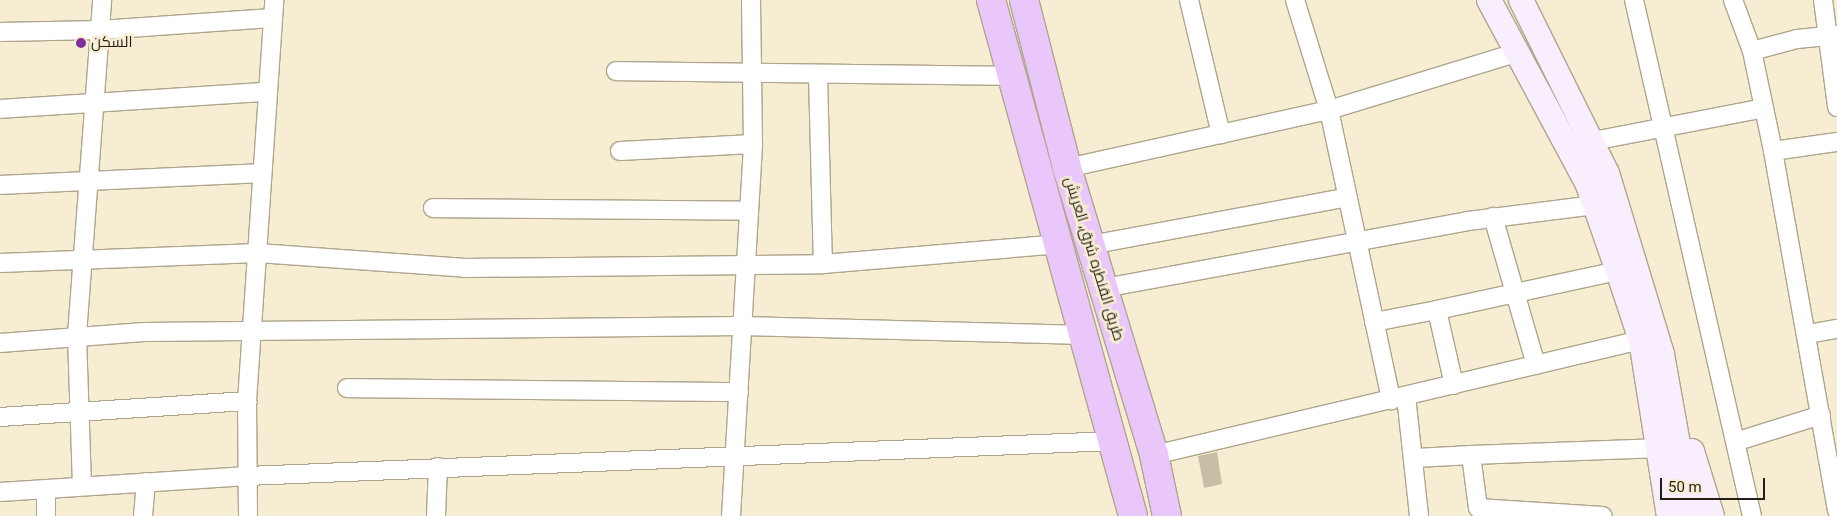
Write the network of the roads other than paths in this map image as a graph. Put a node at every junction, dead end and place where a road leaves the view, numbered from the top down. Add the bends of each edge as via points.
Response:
1 (102, 0) edge
2 (274, 0) edge
3 (751, 0) edge
4 (991, 0) edge
5 (1024, 0) edge
6 (1189, 0) edge
7 (1295, 0) edge
8 (1489, 0) edge
9 (1521, 0) edge
10 (1634, 0) edge
11 (1733, 0) edge
12 (1823, 0) edge
13 (272, 18) junction
14 (100, 30) junction
15 (0, 32) edge
16 (1831, 35) edge
17 (1752, 51) junction
18 (1516, 53) junction
19 (616, 71) dead end
20 (753, 72) junction
21 (818, 76) junction
22 (1013, 76) junction
23 (265, 92) junction
24 (94, 106) junction
25 (1837, 107) edge
26 (1764, 108) junction
27 (0, 109) edge
28 (1329, 110) junction
29 (1663, 126) junction
30 (1221, 134) junction
31 (1593, 142) junction
32 (1837, 142) edge
33 (753, 144) junction
34 (620, 151) dead end
35 (1772, 151) junction
36 (1067, 168) junction
37 (261, 173) junction
38 (87, 184) junction
39 (0, 185) edge
40 (1348, 197) junction
41 (1595, 204) junction
42 (433, 208) dead end
43 (748, 212) junction
44 (1494, 217) junction
45 (1357, 242) junction
46 (1060, 244) junction
47 (1090, 245) junction
48 (258, 253) junction
49 (82, 257) junction
50 (0, 264) edge
51 (746, 264) junction
52 (823, 264) junction
53 (1618, 271) junction
54 (1104, 288) junction
55 (1516, 294) junction
56 (1437, 310) junction
57 (1374, 322) junction
58 (742, 326) junction
59 (1837, 329) edge
60 (254, 330) junction
61 (1808, 334) junction
62 (77, 335) junction
63 (1084, 335) junction
64 (1641, 340) junction
65 (0, 342) edge
66 (1662, 354) junction
67 (1536, 365) junction
68 (1454, 385) junction
69 (347, 388) dead end
70 (739, 392) junction
71 (1399, 398) junction
72 (247, 401) junction
73 (77, 411) junction
74 (0, 417) edge
75 (1827, 419) edge
76 (1738, 441) junction
77 (1115, 442) junction
78 (1658, 448) junction
79 (737, 454) junction
80 (1154, 455) junction
81 (1471, 455) junction
82 (1416, 458) junction
83 (438, 467) junction
84 (247, 476) junction
85 (146, 482) junction
86 (82, 486) junction
87 (46, 490) junction
88 (0, 492) edge
89 (1837, 510) edge
90 (1479, 512) edge
91 (46, 516) edge
92 (143, 516) edge
93 (248, 516) edge
94 (436, 516) edge
95 (731, 516) edge
96 (1134, 516) edge
97 (1168, 516) edge
98 (1419, 516) edge
99 (1603, 516) edge
100 (1669, 516) edge
101 (1691, 516) edge
102 (1712, 516) edge
103 (1752, 516) edge

1 - 14 street
2 - 13 street
3 - 20 street
4 - 22 highway, طريق القنطره شرق, العريش
5 - 36 highway, طريق القنطره شرق, العريش
6 - 30 street
7 - 28 street
8 - 18 main road
9 - 31 main road
10 - 29 street
11 - 17 street
12 - 16 street
13 - 14 street
13 - 23 street
14 - 15 street
14 - 24 street
16 - 17 street
16 - 25 street
17 - 26 street
18 - 28 street
18 - 41 main road
19 - 20 street
20 - 21 street
20 - 33 street
21 - 22 street
21 - 52 street
22 - 46 highway, طريق القنطره شرق, العريش
23 - 24 street
23 - 37 street
24 - 27 street
24 - 38 street
26 - 29 street
26 - 35 street
28 - 30 street
28 - 40 street
29 - 31 street
29 - 76 street
30 - 36 street
31 - 66 main road via 1607,173
32 - 35 street
33 - 34 street
33 - 43 street
35 - 61 street
36 - 47 highway, طريق القنطره شرق, العريش
37 - 38 street
37 - 48 street
38 - 39 street
38 - 49 street
40 - 45 street
40 - 47 street
41 - 44 street
41 - 53 main road
42 - 43 street
43 - 51 street
44 - 45 street
44 - 55 street
45 - 54 street
45 - 57 street
46 - 52 street
46 - 63 highway, طريق القنطره شرق, العريش
47 - 54 highway, طريق القنطره شرق, العريش
48 - 49 street
48 - 51 street via 465,268
48 - 60 street
49 - 50 street
49 - 62 street
51 - 52 street
51 - 58 street
53 - 55 street
53 - 64 main road
54 - 80 highway, طريق القنطره شرق, العريش
55 - 56 street
55 - 67 street
56 - 57 street
56 - 68 street
57 - 71 street
58 - 60 street
58 - 63 street
58 - 70 street
59 - 61 street
60 - 62 street
60 - 72 street
61 - 75 street
62 - 65 street
62 - 73 street
63 - 77 highway, طريق القنطره شرق, العريش
64 - 67 street
64 - 78 main road
66 - 101 main road
66 - 102 main road
67 - 68 street
68 - 71 street
69 - 70 street
70 - 79 street
71 - 80 street
71 - 82 street
72 - 73 street
72 - 84 street
73 - 74 street
73 - 86 street
75 - 76 street
75 - 89 street
76 - 103 street
77 - 79 street
77 - 96 highway, طريق القنطره شرق, العريش
78 - 81 street
78 - 100 main road
79 - 83 street
79 - 95 street
80 - 97 highway, طريق القنطره شرق, العريش
81 - 82 street
81 - 90 street
82 - 98 street
83 - 84 street
83 - 94 street
84 - 85 street
84 - 93 street
85 - 86 street
85 - 92 street
86 - 87 street
87 - 88 street
87 - 91 street
90 - 99 street

